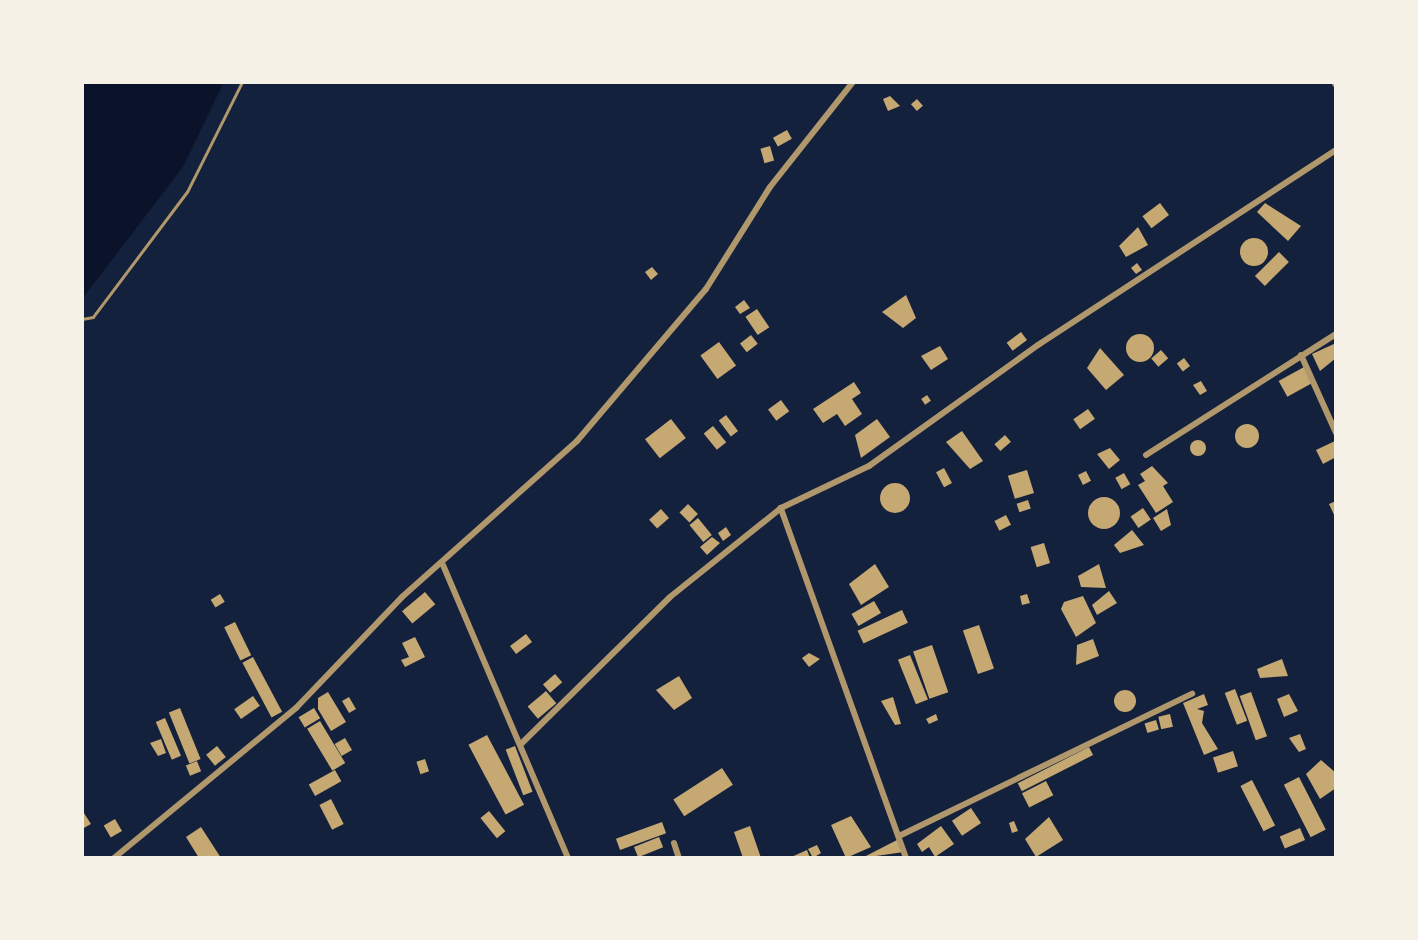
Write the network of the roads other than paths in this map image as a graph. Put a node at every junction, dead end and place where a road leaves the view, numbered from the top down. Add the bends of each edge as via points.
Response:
1 (242, 82) edge
2 (853, 82) edge
3 (1336, 150) edge
4 (82, 319) edge
5 (1336, 334) edge
6 (1301, 355) junction
7 (1336, 433) edge
8 (1146, 455) dead end
9 (781, 508) junction
10 (443, 565) junction
11 (1192, 694) dead end
12 (521, 744) junction
13 (898, 836) junction
14 (674, 844) dead end
15 (114, 858) edge
16 (568, 858) edge
17 (679, 858) edge
18 (906, 858) edge

1 - 4 lane via 187,192 93,317
2 - 10 street via 770,187 706,289 614,401
3 - 9 street via 1038,345 869,466
5 - 6 street
6 - 7 street
6 - 8 street
9 - 12 street via 670,597
9 - 13 street
10 - 12 street
10 - 15 street via 402,597 296,708
11 - 13 street
12 - 16 street
13 - 18 street
14 - 17 street

